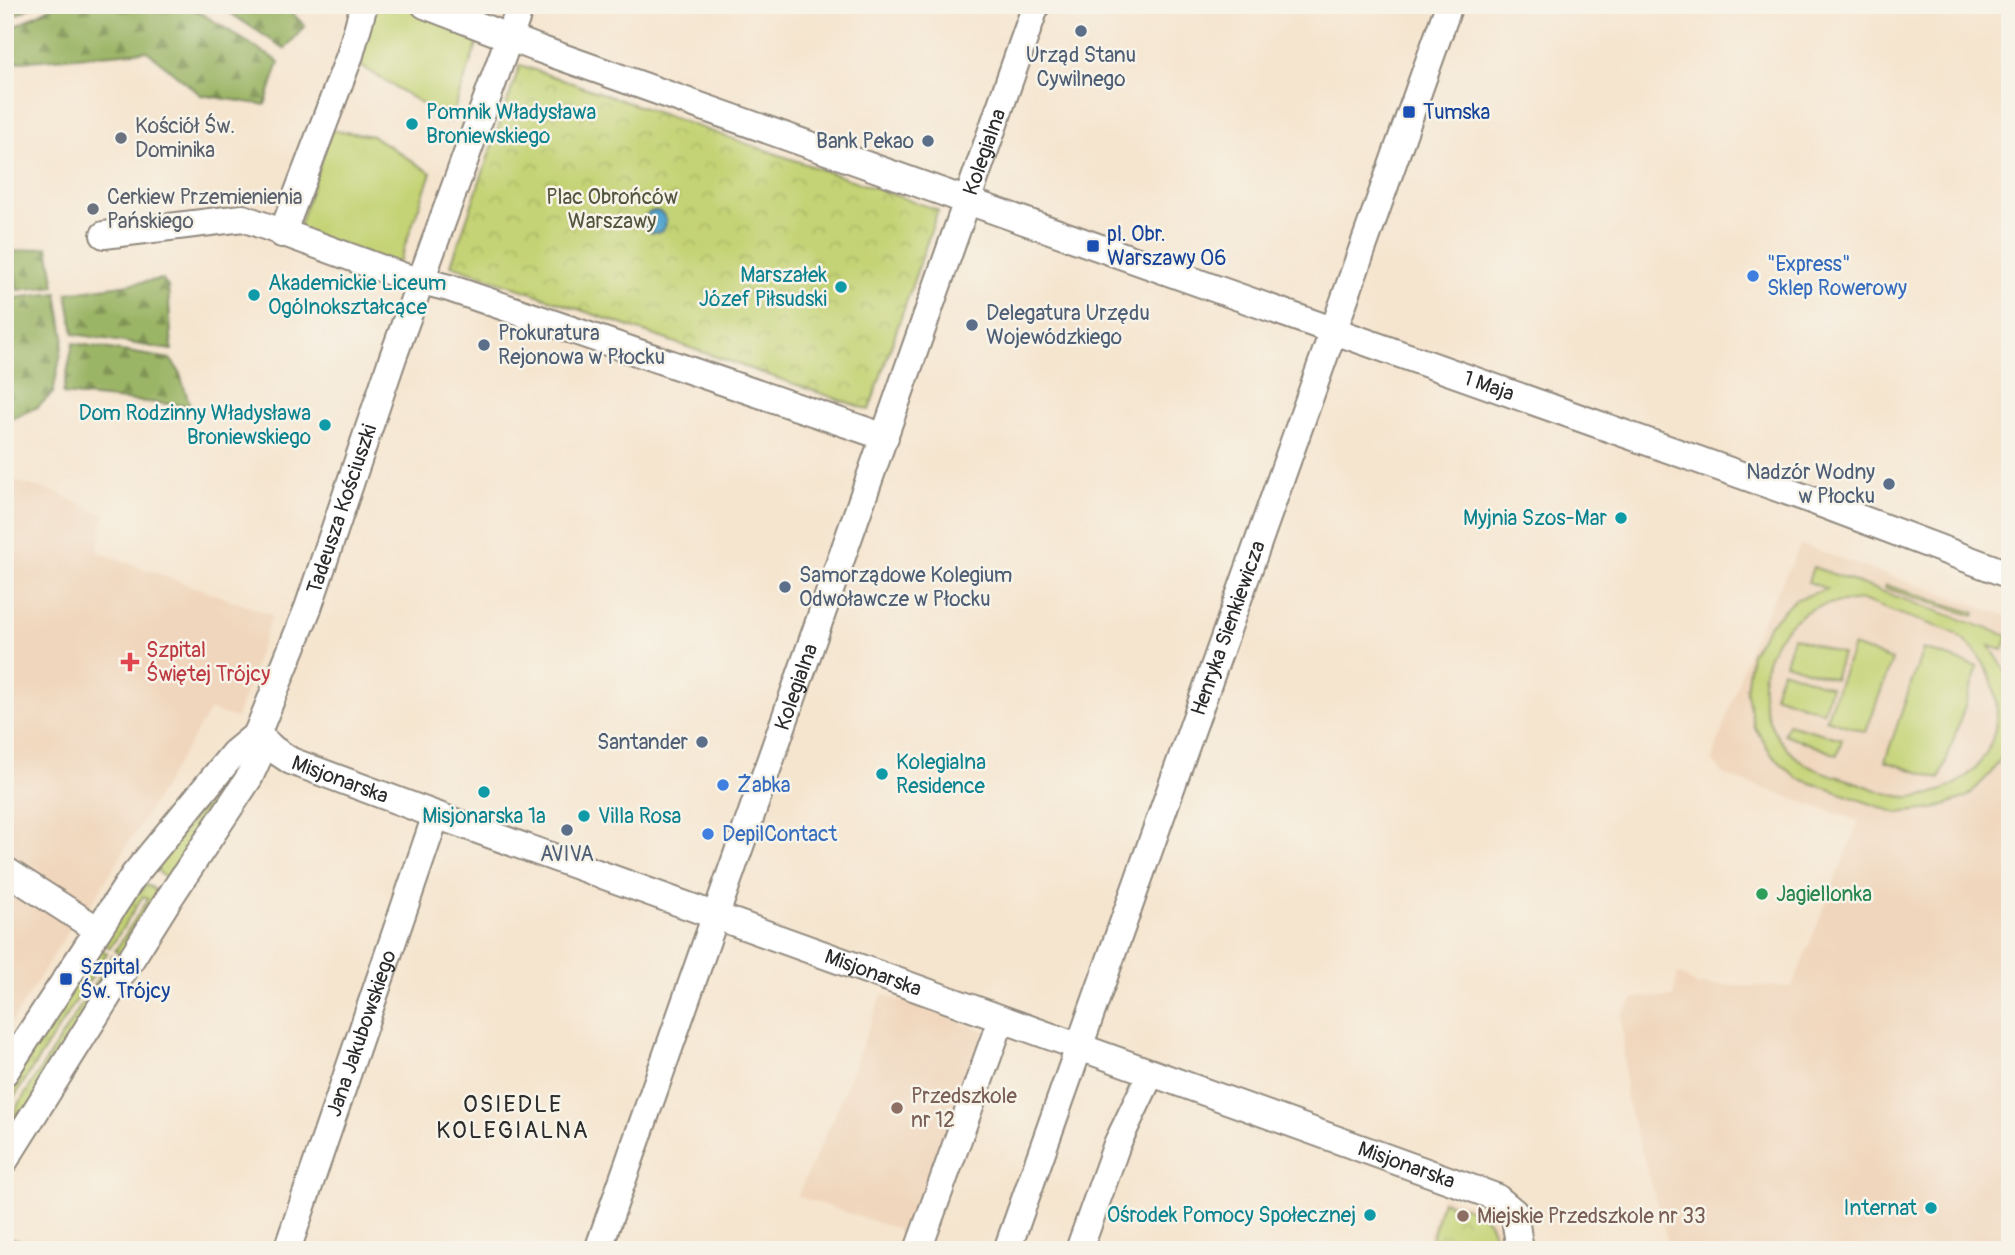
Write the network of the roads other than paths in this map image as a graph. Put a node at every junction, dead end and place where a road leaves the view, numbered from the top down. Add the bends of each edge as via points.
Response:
1 (364, 5) edge
2 (425, 5) edge
3 (521, 5) edge
4 (1036, 5) edge
5 (1448, 5) edge
6 (509, 38) junction
7 (968, 200) junction
8 (282, 234) junction
9 (104, 235) dead end
10 (421, 281) junction
11 (1333, 330) junction
12 (885, 437) junction
13 (2010, 575) edge
14 (257, 734) junction
15 (436, 815) junction
16 (5, 870) edge
17 (134, 875) junction
18 (170, 897) junction
19 (716, 917) junction
20 (98, 930) junction
21 (1001, 1020) junction
22 (1077, 1047) junction
23 (5, 1072) edge
24 (1151, 1073) junction
25 (5, 1160) edge
26 (287, 1250) edge
27 (598, 1250) edge
28 (918, 1250) edge
29 (1007, 1250) edge
30 (1079, 1250) edge
31 (1520, 1250) edge

1 - 8 street via 350,55
2 - 6 street
3 - 6 street, Tadeusza Kościuszki
4 - 7 street, Kolegialna
5 - 11 street, Henryka Sienkiewicza
6 - 7 street
6 - 10 street, Tadeusza Kościuszki
7 - 11 street, 1 Maja
7 - 12 street, Kolegialna
8 - 9 street via 243,218
8 - 10 street
10 - 12 street
10 - 14 street, Tadeusza Kościuszki via 308,608
11 - 13 street, 1 Maja
11 - 22 street, Henryka Sienkiewicza
12 - 19 street, Kolegialna
14 - 15 street, Misjonarska via 291,761
14 - 17 street via 234,754
14 - 18 street via 259,756 248,778
15 - 19 street, Misjonarska
15 - 26 street, Jana Jakubowskiego
16 - 20 street
17 - 18 street via 159,882
17 - 20 street
18 - 25 street
19 - 21 street, Misjonarska
19 - 27 street, Kolegialna
20 - 23 street
21 - 22 street, Misjonarska
21 - 28 street
22 - 24 street, Misjonarska
22 - 29 street, Henryka Sienkiewicza
24 - 30 street via 1117,1144
24 - 31 street, Misjonarska via 1496,1197 1514,1212

